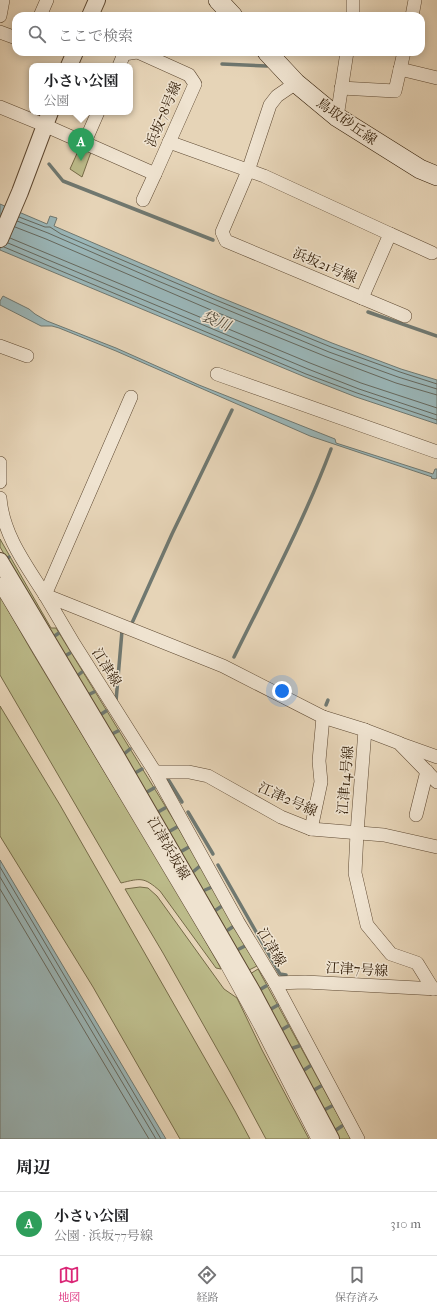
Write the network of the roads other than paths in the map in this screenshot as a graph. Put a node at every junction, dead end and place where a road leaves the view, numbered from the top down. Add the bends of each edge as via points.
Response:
1 (3, 0) edge
2 (47, 0) edge
3 (97, 0) edge
4 (218, 0) edge
5 (353, 0) edge
6 (415, 0) edge
7 (42, 12) edge
8 (92, 12) edge
9 (229, 12) edge
10 (353, 12) edge
11 (413, 12) edge
12 (0, 16) edge
13 (0, 32) edge
14 (12, 36) edge
15 (147, 56) edge
16 (271, 56) edge
17 (346, 56) edge
18 (403, 56) edge
19 (400, 70) junction
20 (437, 78) edge
21 (296, 83) junction
22 (340, 88) junction
23 (0, 107) edge
24 (29, 114) edge
25 (31, 115) edge
26 (97, 115) edge
27 (337, 117) junction
28 (47, 119) edge
29 (169, 142) junction
30 (84, 144) junction
31 (248, 171) junction
32 (154, 174) junction
33 (437, 176) edge
34 (143, 200) dead end
35 (390, 234) junction
36 (0, 239) edge
37 (432, 253) dead end
38 (362, 298) junction
39 (405, 316) dead end
40 (0, 346) edge
41 (27, 356) dead end
42 (217, 374) dead end
43 (131, 397) dead end
44 (437, 452) edge
45 (0, 463) edge
46 (0, 482) edge
47 (0, 498) edge
48 (0, 561) edge
49 (0, 584) edge
50 (45, 595) junction
51 (323, 717) junction
52 (365, 730) junction
53 (398, 743) junction
54 (437, 757) edge
55 (426, 771) junction
56 (155, 772) junction
57 (437, 782) edge
58 (416, 815) dead end
59 (310, 829) junction
60 (357, 833) junction
61 (437, 847) edge
62 (275, 983) junction
63 (435, 989) edge
64 (318, 1139) edge
65 (331, 1139) edge
66 (358, 1139) edge

1 - 12 street
2 - 7 street
3 - 8 street
4 - 9 main road
5 - 10 street
6 - 11 street
13 - 14 street
15 - 29 street, 浜坂78号線 via 189,75 195,84
16 - 21 main road, 鳥取砂丘線
17 - 22 street
18 - 19 street
19 - 20 street
19 - 22 street via 395,91
21 - 27 main road, 鳥取砂丘線
21 - 31 street, 浜坂21号線 via 277,96 270,105
22 - 27 street
23 - 24 street
25 - 28 street
26 - 30 street
27 - 33 main road, 鳥取砂丘線 via 420,169
28 - 30 street
28 - 36 street
29 - 31 street
29 - 32 street, 浜坂78号線
30 - 32 street
31 - 35 street
31 - 38 street, 浜坂21号線 via 222,232 226,241
32 - 34 street, 浜坂78号線
35 - 37 street
35 - 38 street, 浜坂21号線
38 - 39 street
40 - 41 street
42 - 44 street
43 - 50 street
45 - 46 street
47 - 50 street, 江津線 via 6,526 13,543
48 - 65 street, 江津浜坂線 via 114,752 242,975
49 - 64 street via 226,963
50 - 51 street via 223,666
50 - 56 street, 江津線
51 - 52 street
51 - 59 street via 319,761 321,782
52 - 53 street
52 - 60 street, 江津14号線
53 - 54 street
53 - 55 street
55 - 57 street
55 - 58 street
56 - 59 street, 江津2号線 via 189,772 208,776 281,817
56 - 62 street, 江津線 via 238,922
59 - 60 street, 江津2号線
60 - 61 street, 江津2号線 via 384,835
60 - 63 street, 江津14号線 via 355,873 367,925 391,954 418,963
62 - 63 street, 江津7号線 via 305,982
62 - 66 street, 江津線

